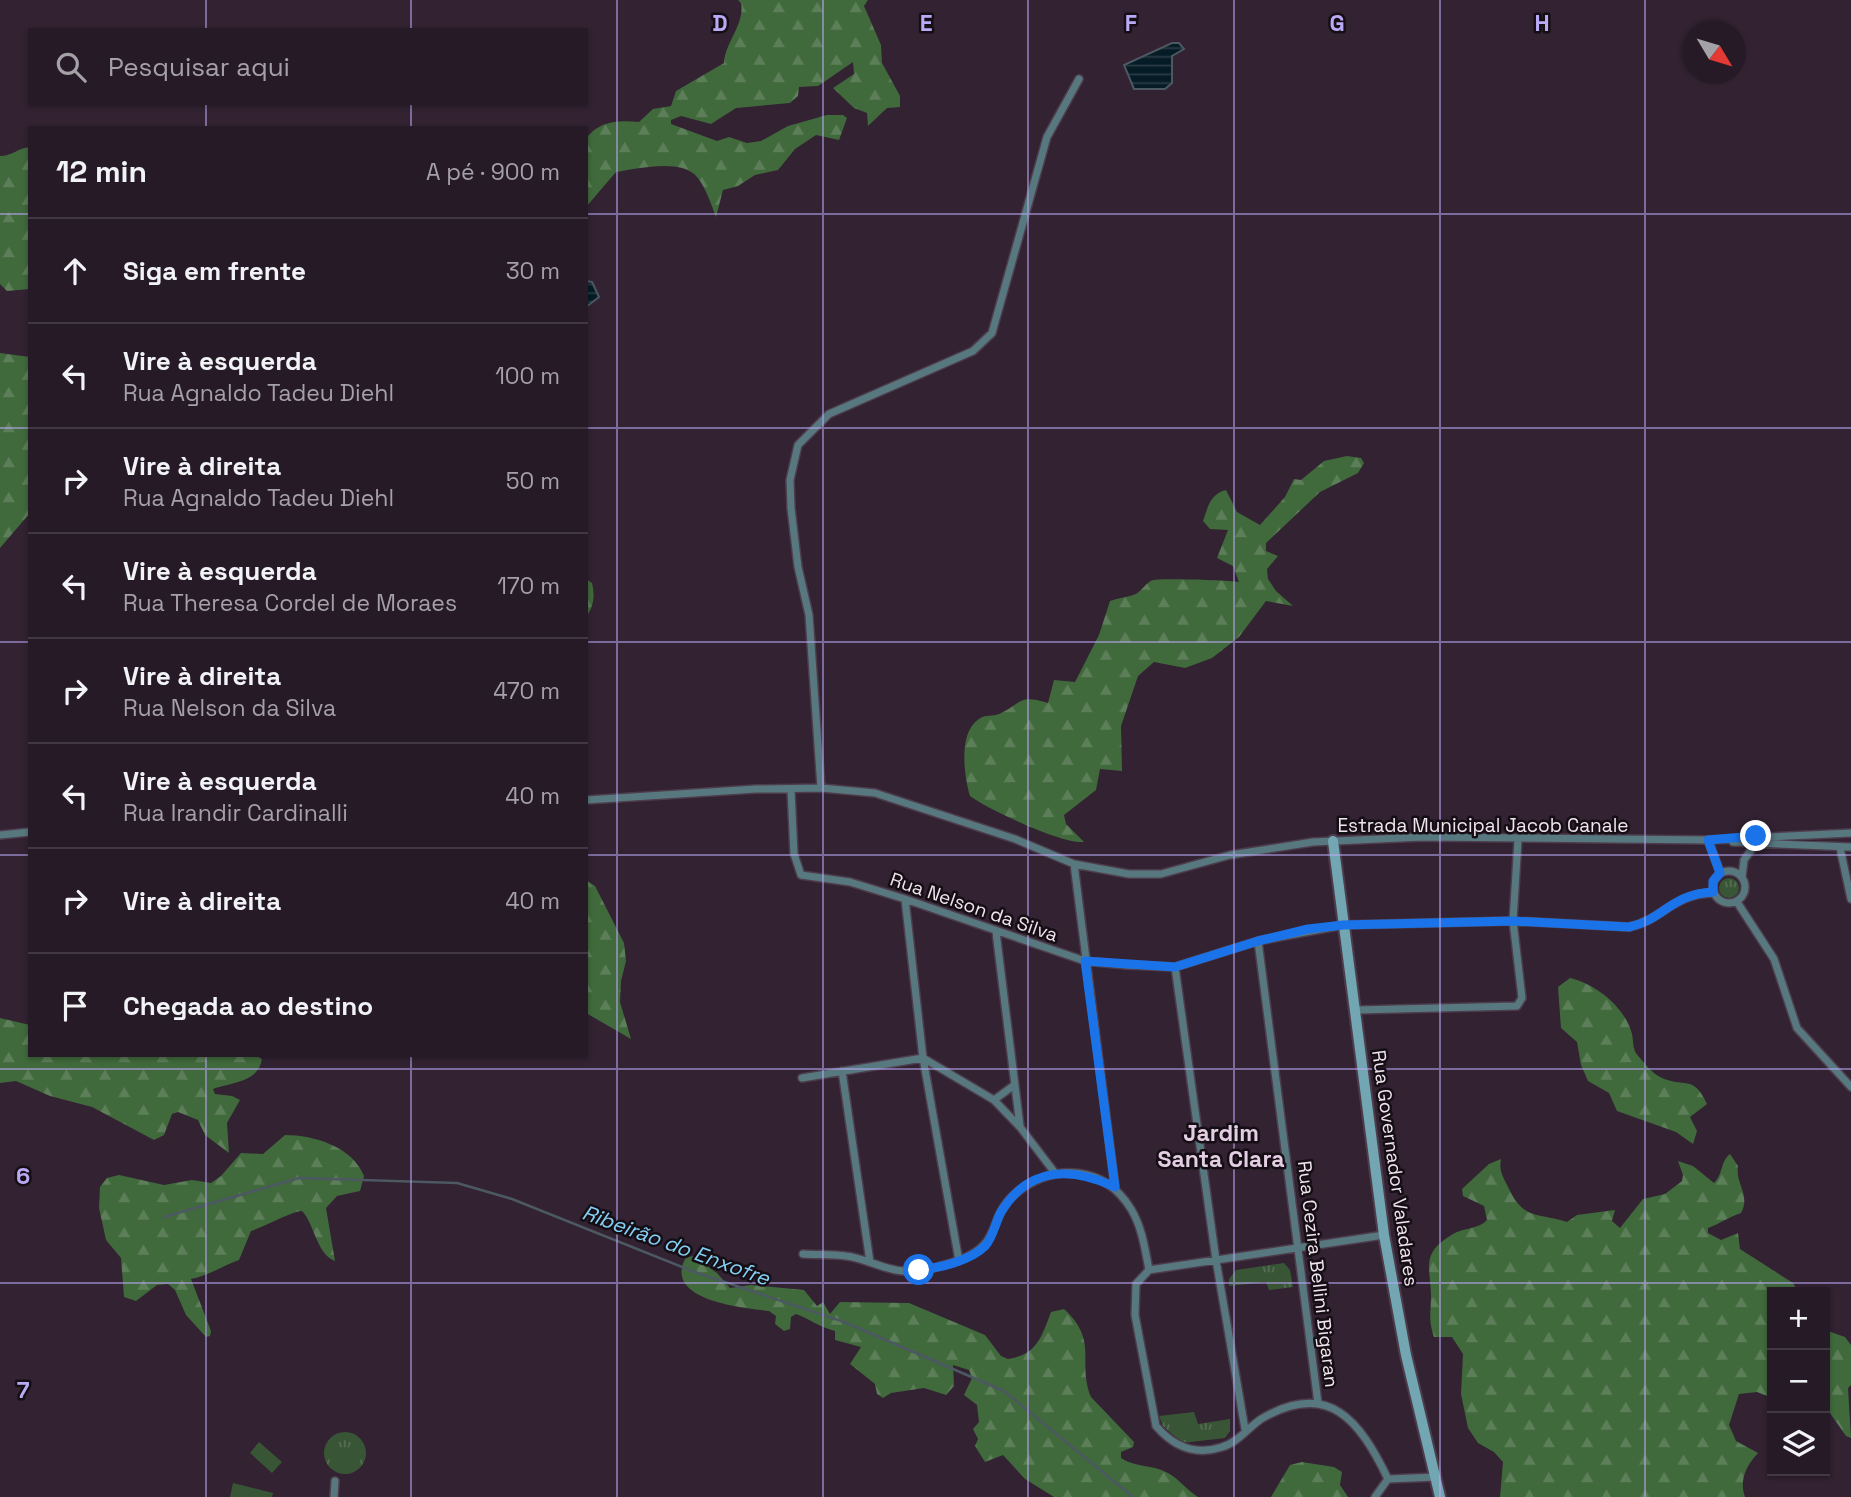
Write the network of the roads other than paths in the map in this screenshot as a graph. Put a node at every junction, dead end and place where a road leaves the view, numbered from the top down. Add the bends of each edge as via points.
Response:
1 (1079, 79) dead end
2 (821, 788) junction
3 (791, 790) junction
4 (588, 800) edge
5 (28, 832) edge
6 (1851, 833) edge
7 (0, 835) edge
8 (1518, 840) junction
9 (1708, 840) junction
10 (1333, 841) junction
11 (1756, 843) junction
12 (1851, 846) edge
13 (1840, 848) junction
14 (1074, 864) junction
15 (1720, 873) junction
16 (1741, 877) junction
17 (1713, 892) junction
18 (905, 899) junction
19 (1851, 900) edge
20 (1737, 902) junction
21 (1513, 921) junction
22 (1343, 925) junction
23 (996, 932) junction
24 (1258, 941) junction
25 (1085, 961) junction
26 (1175, 967) junction
27 (1357, 1010) junction
28 (923, 1058) junction
29 (842, 1071) junction
30 (802, 1078) dead end
31 (1013, 1086) junction
32 (1851, 1087) edge
33 (994, 1100) junction
34 (1020, 1127) junction
35 (1055, 1172) junction
36 (1115, 1187) junction
37 (1384, 1235) junction
38 (1298, 1245) junction
39 (803, 1254) dead end
40 (1216, 1259) junction
41 (959, 1261) junction
42 (870, 1262) junction
43 (1149, 1270) junction
44 (1318, 1402) junction
45 (1245, 1429) junction
46 (1436, 1477) junction
47 (1388, 1479) junction
48 (335, 1481) dead end
49 (334, 1497) edge
50 (1375, 1497) edge
51 (1440, 1497) edge

1 - 2 street via 1047,137 992,334 973,351 829,414 798,445 790,480 791,508 809,615
2 - 3 street, Estrada Municipal Jacob Canale
2 - 14 street, Estrada Municipal Jacob Canale via 875,793 1015,839
3 - 4 street, Estrada Municipal Jacob Canale
3 - 18 street, Rua Nelson da Silva via 794,854 801,875
5 - 7 street
6 - 9 street, Estrada Municipal Jacob Canale
8 - 9 street, Estrada Municipal Jacob Canale
8 - 10 street, Estrada Municipal Jacob Canale via 1423,837
8 - 21 street
9 - 11 street
9 - 15 street
10 - 14 street, Estrada Municipal Jacob Canale via 1230,855 1161,874 1129,874
10 - 22 street, Rua Governador Valadares
11 - 13 street
11 - 16 street via 1744,860
12 - 13 street
13 - 19 street
14 - 25 street
15 - 16 street via 1732,871
15 - 17 street via 1713,881
16 - 20 street via 1745,887
17 - 20 street via 1726,903
17 - 21 street, Rua Nelson da Silva via 1676,900 1644,924 1629,927
18 - 23 street, Rua Nelson da Silva
18 - 28 street
20 - 32 street via 1774,959 1797,1028
21 - 22 street, Rua Nelson da Silva
21 - 27 street via 1522,998 1517,1006
22 - 24 street, Rua Nelson da Silva
22 - 27 street, Rua Governador Valadares
23 - 25 street, Rua Nelson da Silva
23 - 31 street
24 - 26 street, Rua Nelson da Silva
24 - 38 street, Rua Cezira Bellini Bigaran
25 - 26 street, Rua Nelson da Silva
25 - 36 street
26 - 40 street
27 - 37 street, Rua Governador Valadares
28 - 29 street
28 - 33 street
28 - 41 street
29 - 30 street
29 - 42 street
31 - 33 street
31 - 34 street
33 - 34 street
34 - 35 street
35 - 36 street via 1083,1175
35 - 41 street via 1015,1194 987,1244
36 - 43 street via 1140,1229
37 - 38 street
37 - 46 street, Rua Governador Valadares via 1406,1355
38 - 40 street
38 - 44 street, Rua Cezira Bellini Bigaran
39 - 42 street
40 - 43 street
40 - 45 street
41 - 42 street via 902,1271
43 - 45 street via 1133,1294 1156,1426 1167,1440 1190,1451 1223,1447
44 - 45 street via 1272,1413
44 - 47 street via 1360,1428
46 - 47 street
46 - 51 street, Rua Governador Valadares
47 - 50 street
48 - 49 street

